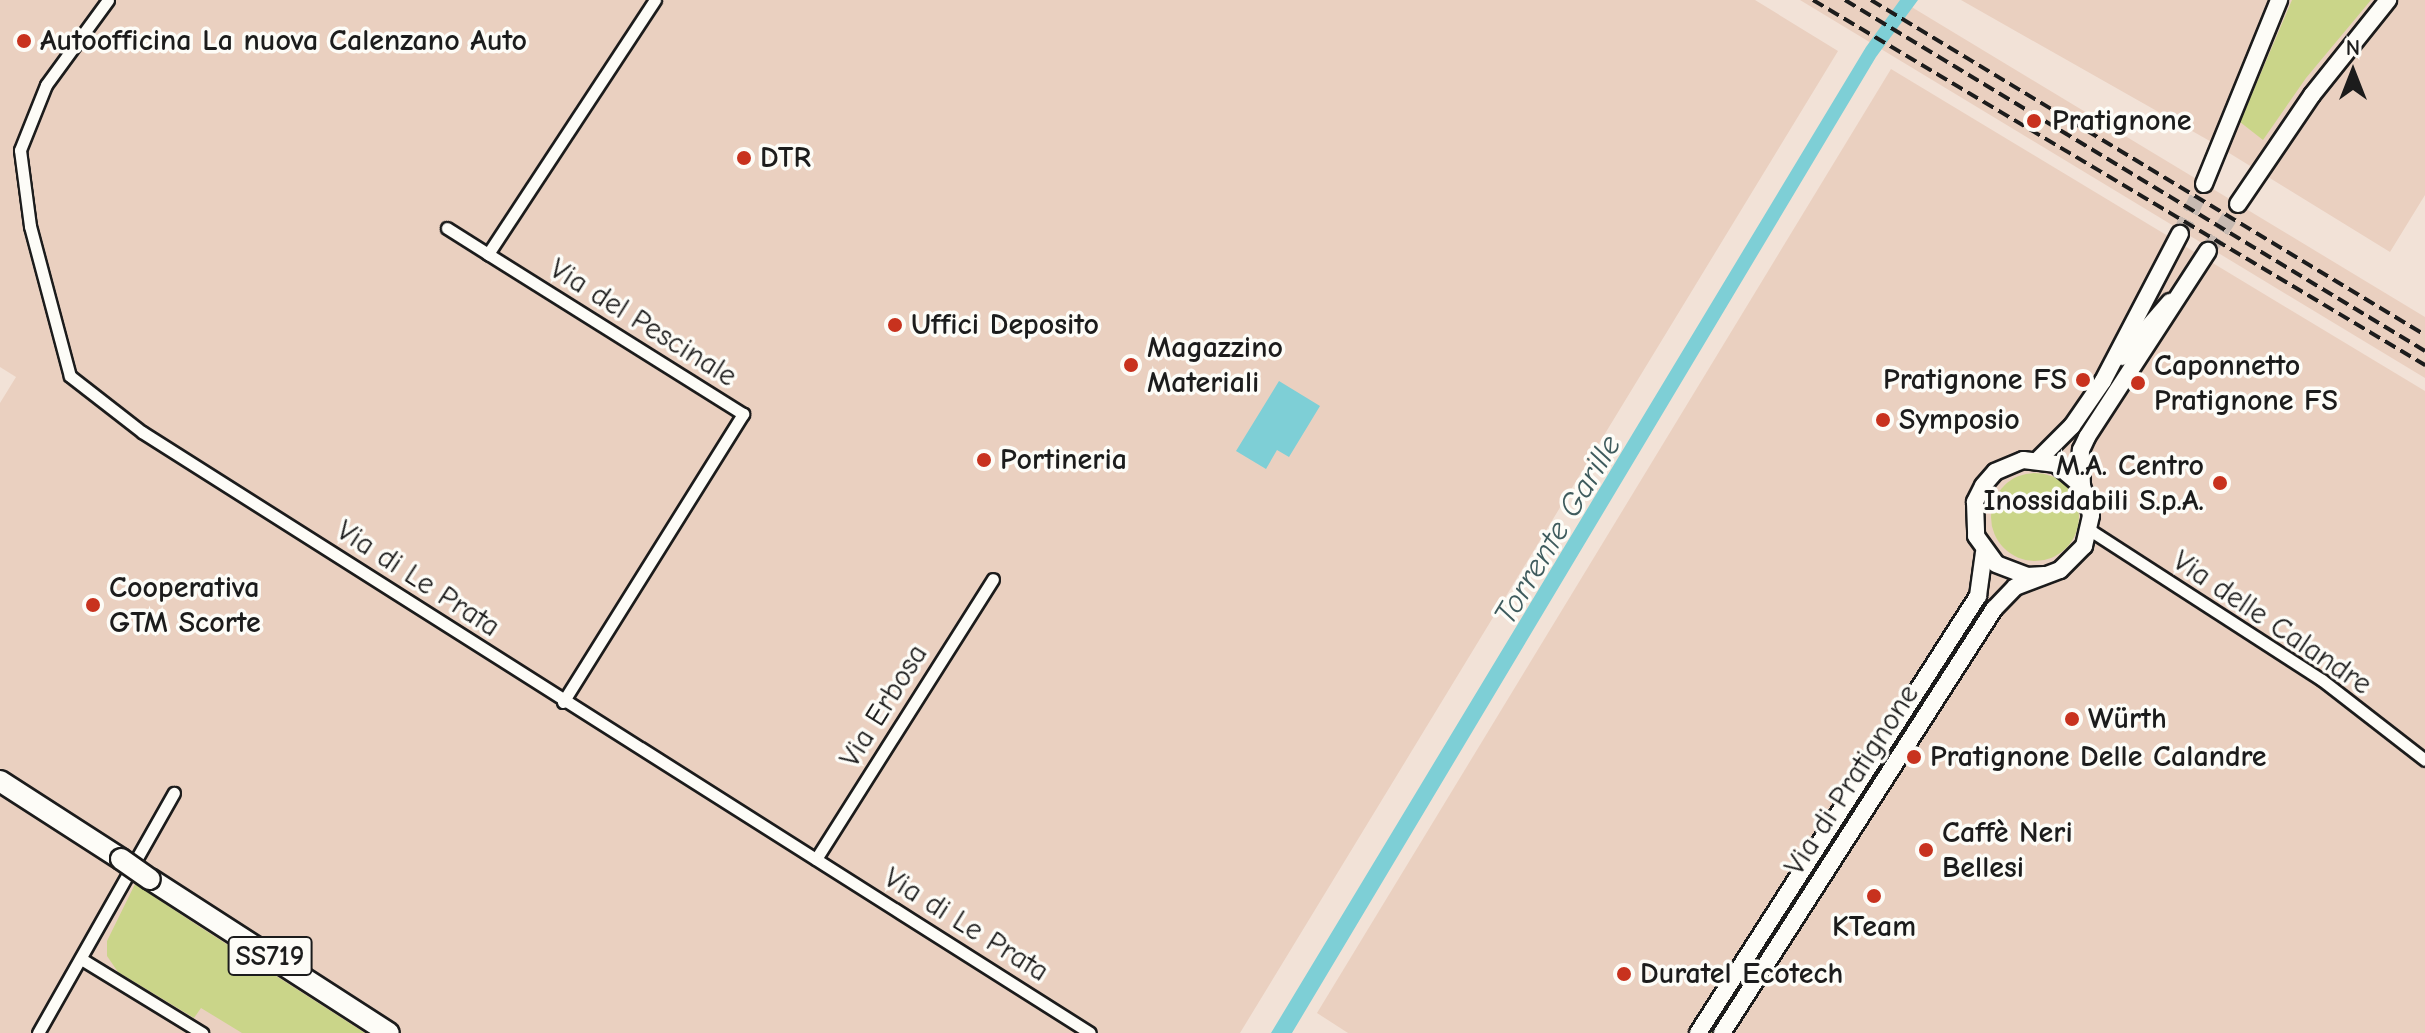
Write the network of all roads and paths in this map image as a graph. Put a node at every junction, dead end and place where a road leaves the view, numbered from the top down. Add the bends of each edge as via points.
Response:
1 (108, 0) edge
2 (655, 0) edge
3 (2279, 0) edge
4 (2388, 0) edge
5 (2204, 184) tunnel mouth
6 (2238, 204) tunnel mouth
7 (447, 228) dead end
8 (2180, 234) tunnel mouth
9 (2208, 251) tunnel mouth
10 (488, 254) junction
11 (2177, 296) junction
12 (2103, 381) junction
13 (2039, 459) junction
14 (2082, 486) junction
15 (2090, 530) junction
16 (1984, 552) junction
17 (2044, 575) junction
18 (993, 579) dead end
19 (563, 702) junction
20 (2425, 760) edge
21 (0, 781) edge
22 (174, 793) dead end
23 (816, 859) junction
24 (83, 960) junction
25 (38, 1033) edge
26 (202, 1033) edge
27 (389, 1033) edge
28 (1090, 1033) edge
29 (1698, 1033) edge
30 (1722, 1033) edge

1 - 19 street, Via di Le Prata via 46,85 20,150 30,226 70,376 125,420
2 - 10 street
3 - 5 main road
4 - 6 main road via 2312,95
7 - 10 street
8 - 12 main road, Via di Pratignone
9 - 11 main road
10 - 19 street, Via del Pescinale via 743,414
11 - 12 main road
11 - 14 main road via 2087,437 2081,450
12 - 13 main road, Via di Pratignone via 2077,420
13 - 14 main road via 2056,464
13 - 16 main road, Via di Pratignone via 2008,464 1983,486 1973,519
14 - 15 main road
15 - 17 main road, Via di Pratignone via 2074,559
15 - 20 street, Via delle Calandre via 2322,680
16 - 17 main road via 2011,572
16 - 29 main road, Via di Pratignone via 1978,596
17 - 30 main road, Via di Pratignone via 2015,587 1994,609
18 - 23 street, Via Erbosa
19 - 23 street, Via di Le Prata
21 - 27 highway, SS719, bridge
22 - 24 street
23 - 28 street, Via di Le Prata
24 - 25 street
24 - 26 street

